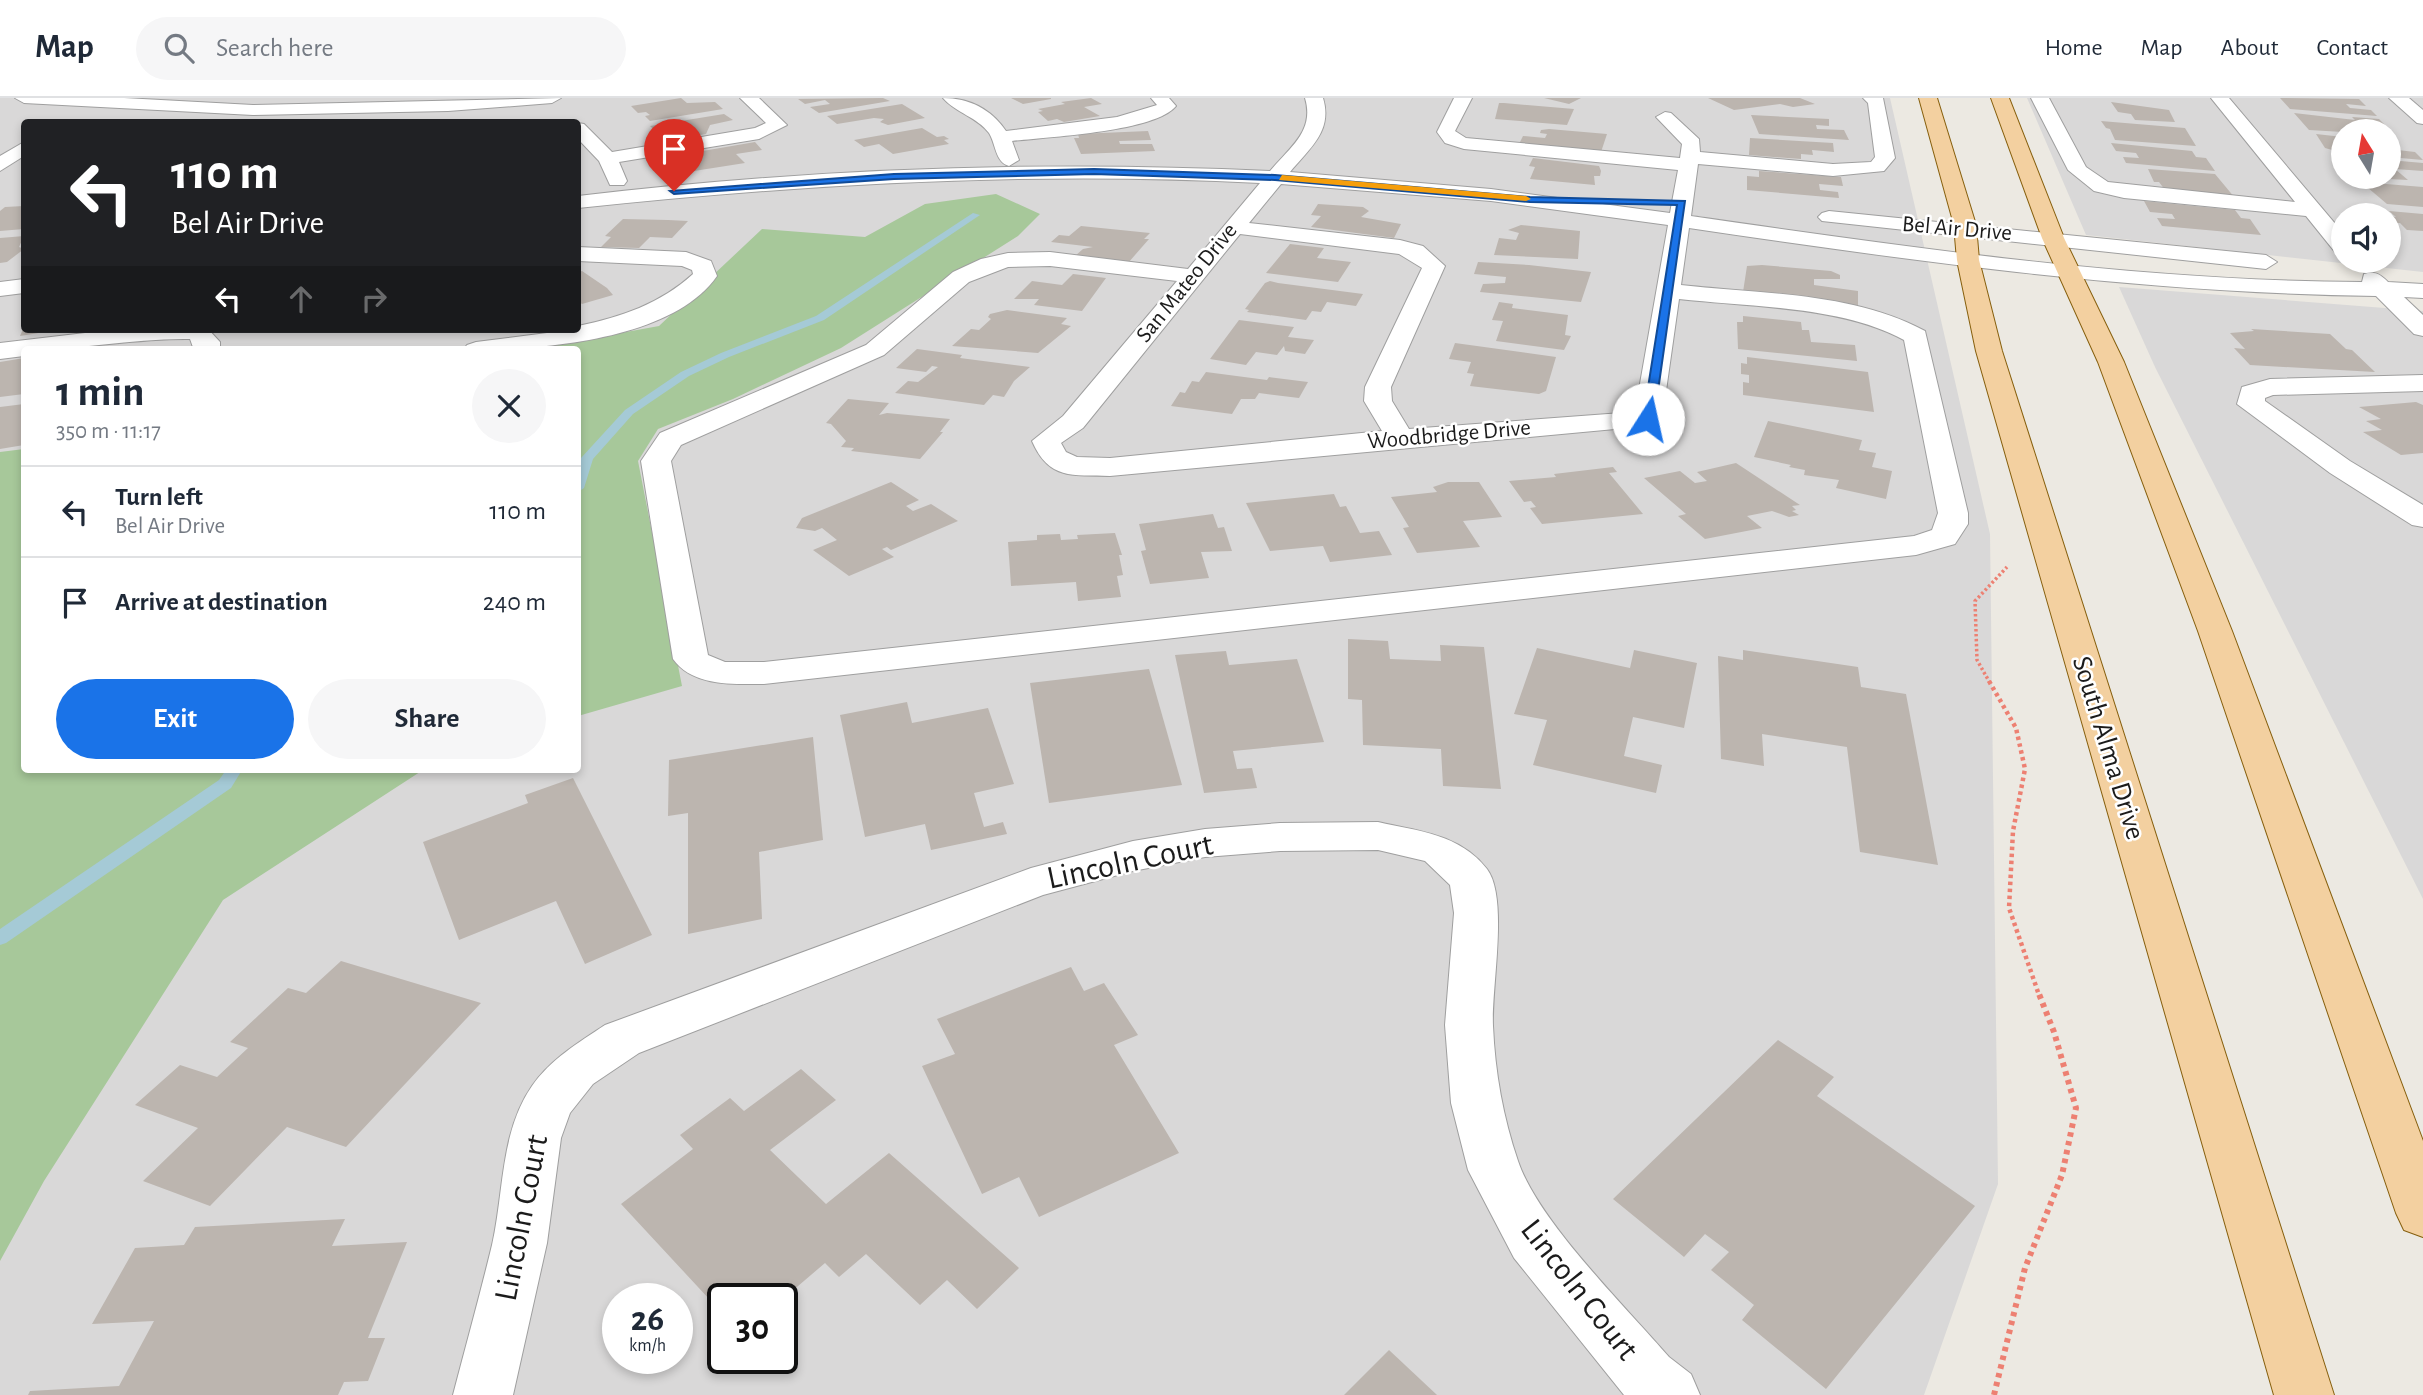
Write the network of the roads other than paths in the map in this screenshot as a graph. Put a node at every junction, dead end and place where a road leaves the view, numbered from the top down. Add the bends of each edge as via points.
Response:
1 (24, 98) edge
2 (552, 98) edge
3 (564, 98) edge
4 (749, 98) edge
5 (952, 98) edge
6 (1160, 98) edge
7 (1314, 98) edge
8 (1464, 98) edge
9 (1872, 98) edge
10 (1928, 98) edge
11 (2000, 98) edge
12 (2040, 98) edge
13 (2220, 98) edge
14 (2398, 98) edge
15 (91, 102) junction
16 (253, 110) edge
17 (71, 116) dead end
18 (1665, 117) dead end
19 (569, 119) edge
20 (2423, 119) edge
21 (581, 131) edge
22 (1003, 136) junction
23 (21, 150) edge
24 (581, 151) edge
25 (603, 153) junction
26 (1689, 161) junction
27 (0, 165) edge
28 (1008, 172) junction
29 (1275, 177) junction
30 (624, 196) junction
31 (581, 202) edge
32 (1737, 208) dead end
33 (2312, 210) junction
34 (1680, 213) junction
35 (1805, 214) dead end
36 (1232, 227) junction
37 (1964, 229) junction
38 (2331, 233) edge
39 (2053, 238) junction
40 (581, 254) edge
41 (1968, 260) junction
42 (2068, 270) junction
43 (2366, 273) edge
44 (1192, 276) junction
45 (21, 286) edge
46 (0, 289) edge
47 (1668, 291) junction
48 (2423, 291) edge
49 (2386, 293) junction
50 (2423, 329) edge
51 (581, 330) edge
52 (148, 333) edge
53 (567, 333) edge
54 (41, 346) edge
55 (497, 346) edge
56 (21, 348) edge
57 (0, 351) edge
58 (2423, 383) edge
59 (1400, 438) junction
60 (1054, 458) joint
61 (2423, 518) edge
62 (2423, 1213) edge
63 (483, 1395) edge
64 (1670, 1395) edge
65 (2304, 1395) edge

1 - 15 street
2 - 16 street via 424,107
3 - 19 street via 564,113
4 - 25 street via 778,125 759,133
5 - 22 street via 990,121
6 - 22 street via 1167,106 1163,111 1139,120
7 - 29 street, San Mateo Drive via 1319,114 1313,132
8 - 26 street via 1446,132 1464,143
9 - 26 street via 1885,158 1877,167 1833,170
10 - 37 main road, South Alma Drive
11 - 39 main road
12 - 33 street via 2078,170 2101,187
13 - 33 street
14 - 20 street
15 - 16 street
15 - 17 street
18 - 26 street via 1692,143
21 - 25 street
22 - 28 street
23 - 27 street
24 - 25 street
25 - 30 street
26 - 34 street, Woodbridge Drive
28 - 29 street, Bel Air Drive
28 - 30 street, Bel Air Drive via 822,180
29 - 34 street, Bel Air Drive
29 - 36 street, San Mateo Drive
30 - 31 street, Bel Air Drive
32 - 34 street, Bel Air Drive
33 - 38 street
34 - 41 street, Bel Air Drive
34 - 47 street, Woodbridge Drive
35 - 37 street, Bel Air Drive
36 - 44 street, San Mateo Drive
36 - 59 street via 1400,247 1429,259 1434,266 1432,276 1378,387 1378,401
37 - 39 street, Bel Air Drive
37 - 41 main road, South Alma Drive
39 - 42 main road
39 - 49 street, Bel Air Drive via 2293,266
40 - 51 street via 686,259 703,266 705,276 692,291 662,310
41 - 42 street, Bel Air Drive
41 - 65 main road, South Alma Drive via 1997,378
42 - 49 street, Bel Air Drive via 2259,288
42 - 62 main road via 2112,362 2220,644
43 - 49 street
44 - 47 street via 1050,259 989,264 961,277 875,350 670,439 656,461 691,659 702,668 726,673 764,673 1916,545 1944,537 1953,513 1916,336 1898,324 1870,316
44 - 60 street, San Mateo Drive via 1073,422 1046,441
45 - 46 street
47 - 59 street, Woodbridge Drive via 1648,419
48 - 49 street, Bel Air Drive
49 - 50 street
52 - 54 street
53 - 55 street
56 - 57 street
58 - 61 street via 2270,387 2252,393 2251,404
59 - 60 street, Woodbridge Drive via 1110,467 1073,466
63 - 64 street, Lincoln Court via 520,1243 535,1138 549,1102 576,1070 622,1039 939,916 1133,856 1205,843 1378,836 1439,850 1471,879 1476,913 1469,1025 1476,1103 1494,1170 1533,1240 1648,1378

